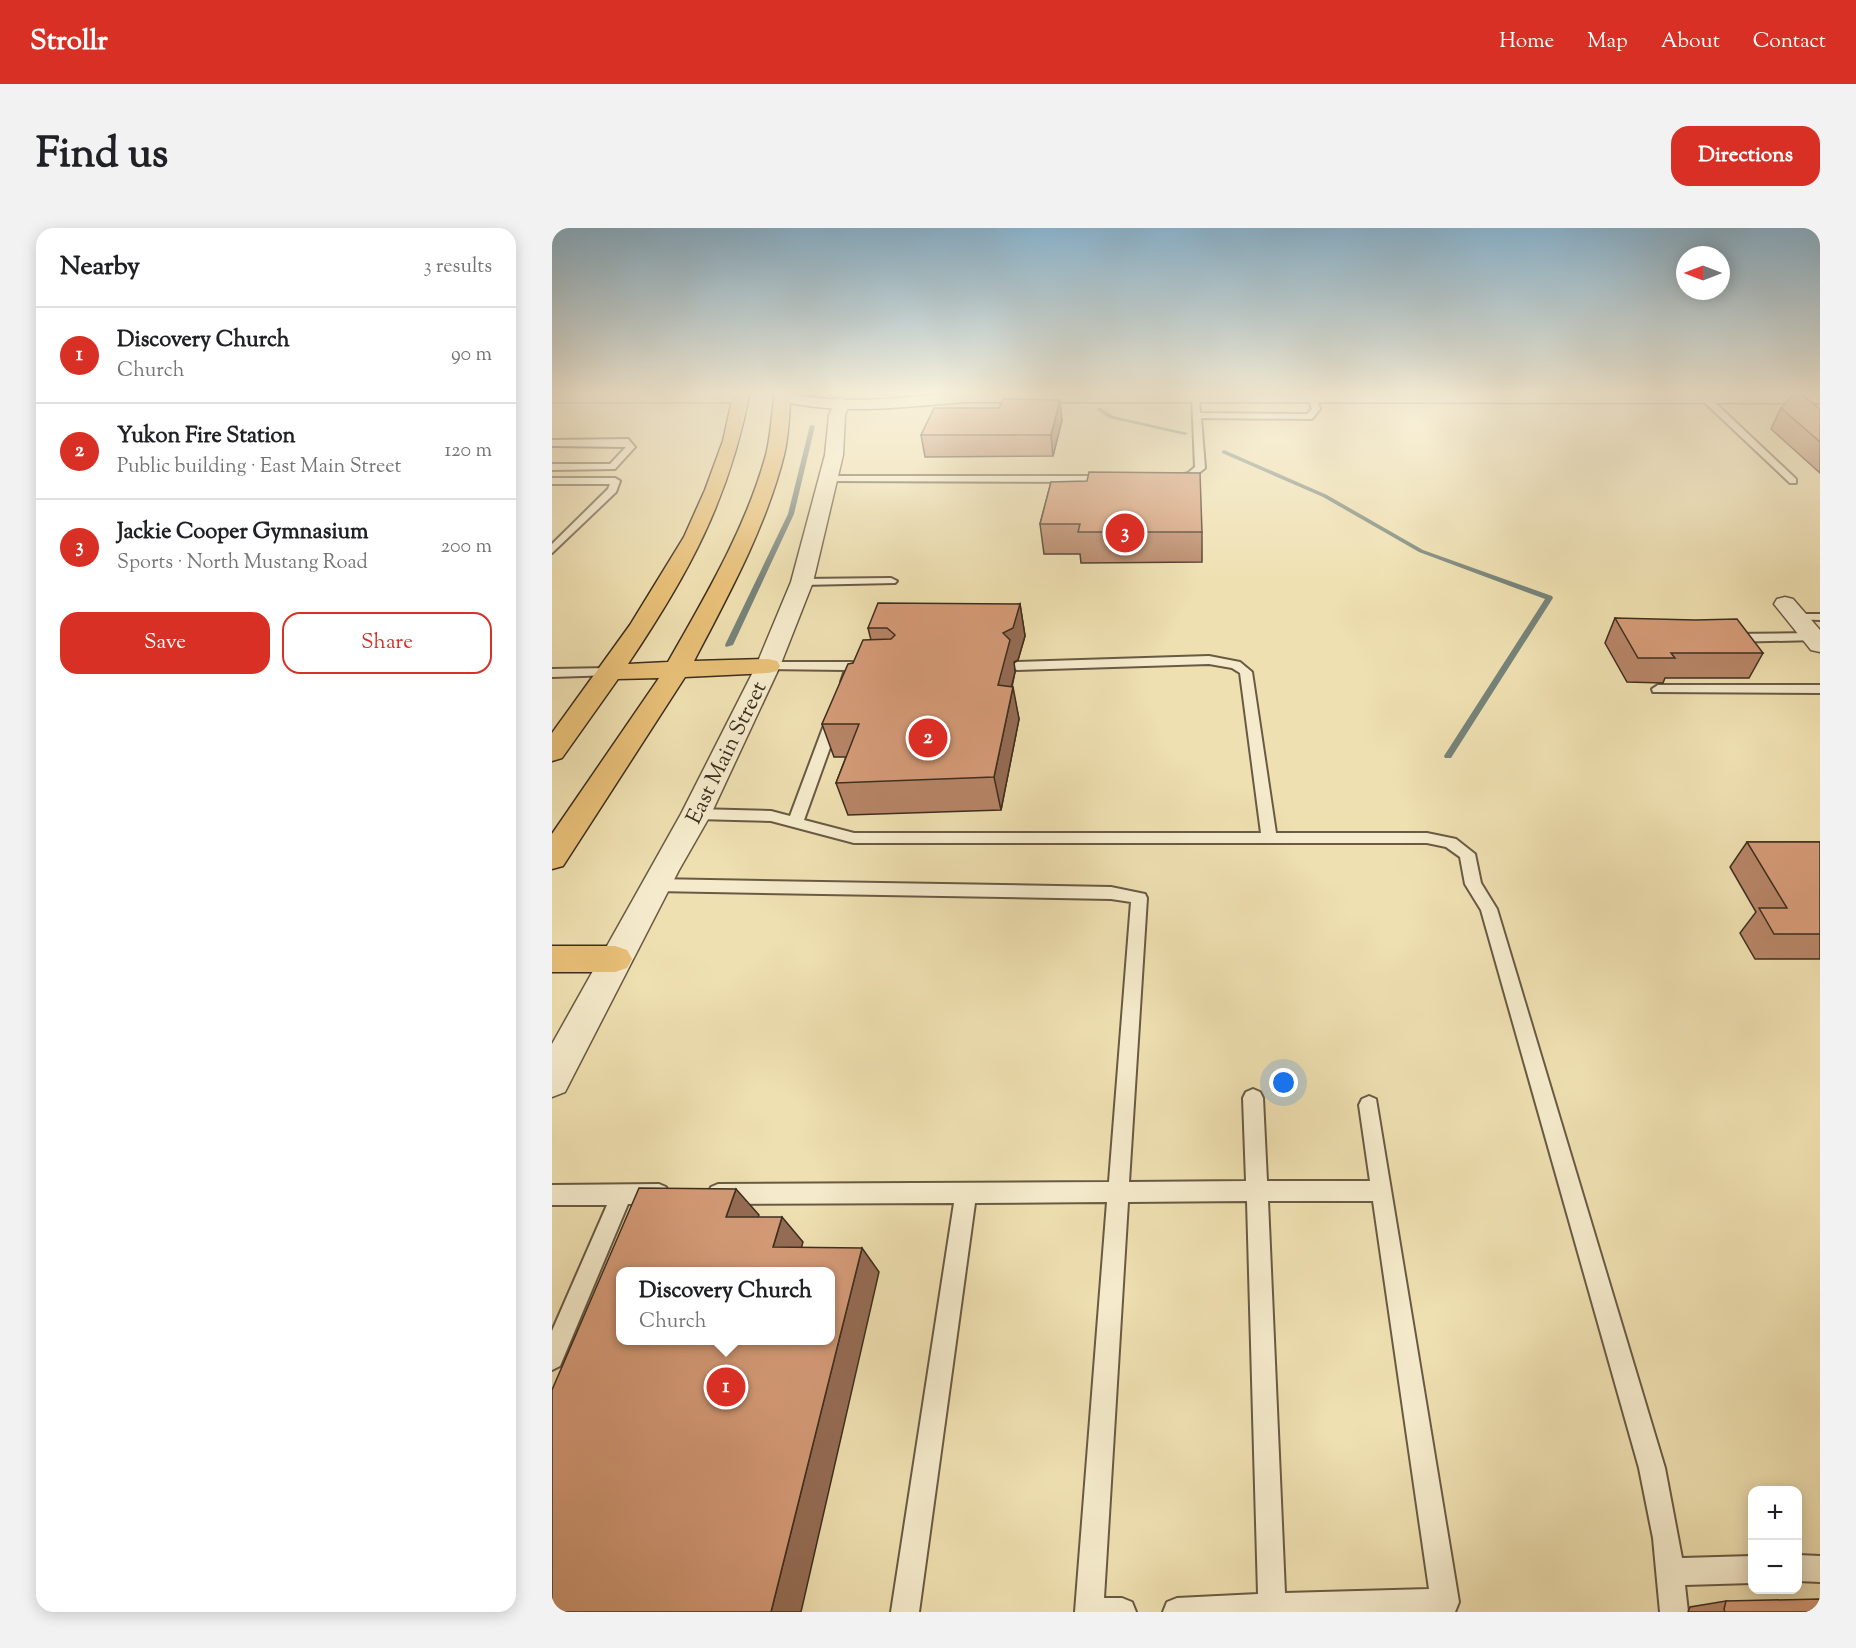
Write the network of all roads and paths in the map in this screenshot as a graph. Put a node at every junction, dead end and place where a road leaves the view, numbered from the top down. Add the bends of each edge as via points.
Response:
1 (623, 456) edge
2 (729, 456) edge
3 (774, 456) edge
4 (831, 456) edge
5 (1199, 456) edge
6 (1766, 456) edge
7 (552, 467) edge
8 (612, 467) junction
9 (828, 479) junction
10 (1119, 479) edge
11 (1165, 479) edge
12 (552, 481) edge
13 (615, 481) junction
14 (1793, 481) dead end
15 (552, 550) edge
16 (891, 581) dead end
17 (802, 582) junction
18 (1791, 611) dead end
19 (1818, 633) edge
20 (1719, 638) edge
21 (768, 666) junction
22 (1017, 666) dead end
23 (676, 670) junction
24 (610, 672) junction
25 (552, 673) edge
26 (1658, 689) dead end
27 (1820, 689) edge
28 (552, 752) edge
29 (696, 814) junction
30 (796, 821) junction
31 (1269, 838) junction
32 (552, 858) edge
33 (655, 885) junction
34 (552, 959) edge
35 (615, 959) junction
36 (552, 1080) edge
37 (1253, 1098) dead end
38 (1369, 1105) dead end
39 (1119, 1191) junction
40 (1257, 1191) junction
41 (1382, 1191) junction
42 (966, 1193) junction
43 (622, 1194) junction
44 (552, 1195) edge
45 (552, 1358) edge
46 (1802, 1568) edge
47 (1820, 1569) edge
48 (1748, 1570) edge
49 (1669, 1572) junction
50 (1272, 1607) junction
51 (905, 1612) edge
52 (1089, 1612) edge
53 (1122, 1612) edge
54 (1177, 1612) edge
55 (1674, 1612) edge

1 - 8 lane
2 - 24 highway via 704,516 670,578
3 - 23 highway via 755,512
4 - 9 main road, East Main Street
5 - 11 lane via 1200,468 1191,475
6 - 14 lane
7 - 8 lane
8 - 13 lane
9 - 10 lane
9 - 17 main road, East Main Street
12 - 13 lane
13 - 15 lane via 613,490
16 - 17 lane
17 - 21 main road, East Main Street
18 - 19 main road
19 - 20 lane
21 - 23 highway
21 - 29 main road, East Main Street
21 - 30 lane via 858,666
22 - 31 lane via 1209,660 1236,665 1246,672
23 - 24 highway
23 - 32 highway
24 - 25 lane
24 - 28 highway
26 - 27 lane
29 - 30 lane via 771,816
29 - 33 main road, East Main Street
30 - 31 lane via 854,838
31 - 49 lane via 1427,838 1451,843 1467,854 1473,885 1489,909 1652,1468
33 - 35 main road, East Main Street
33 - 39 lane via 1111,893 1139,898
34 - 35 highway
35 - 36 main road, East Main Street
37 - 40 lane
38 - 41 lane
39 - 40 lane
39 - 42 lane
39 - 52 lane
40 - 41 lane
40 - 50 lane
41 - 50 lane via 1445,1602
42 - 43 lane
42 - 51 lane
43 - 44 lane
43 - 45 lane
46 - 47 lane
48 - 49 lane
49 - 55 lane
50 - 54 lane
52 - 53 lane

